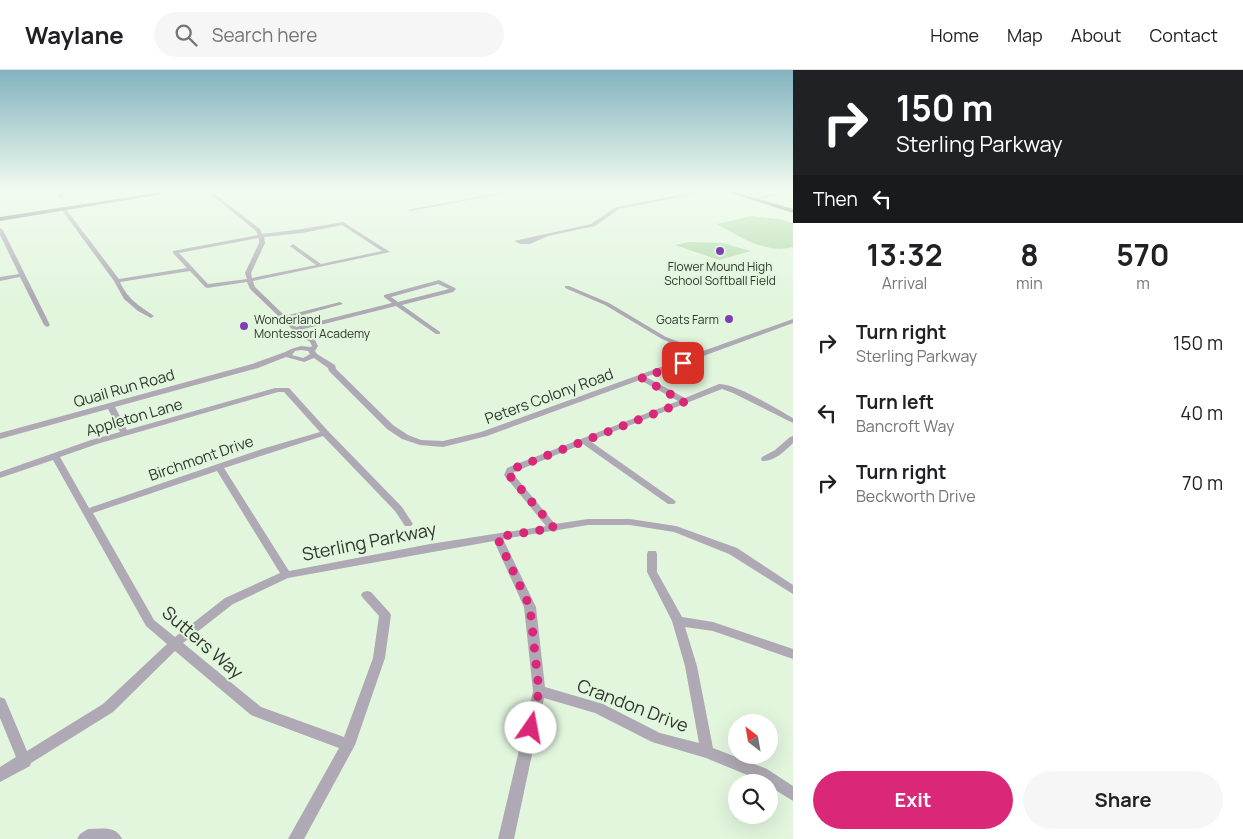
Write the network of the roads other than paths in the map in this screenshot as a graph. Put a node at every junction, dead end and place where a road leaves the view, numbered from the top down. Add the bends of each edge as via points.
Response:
1 (76, 227) edge
2 (255, 227) edge
3 (323, 227) edge
4 (349, 227) edge
5 (583, 227) edge
6 (0, 230) edge
7 (546, 235) dead end
8 (261, 236) junction
9 (293, 246) dead end
10 (320, 266) junction
11 (191, 269) junction
12 (22, 275) junction
13 (248, 279) junction
14 (0, 280) edge
15 (117, 281) junction
16 (567, 287) dead end
17 (340, 304) dead end
18 (397, 304) junction
19 (151, 316) dead end
20 (283, 318) junction
21 (793, 321) edge
22 (47, 325) dead end
23 (295, 329) junction
24 (438, 333) dead end
25 (303, 336) junction
26 (300, 348) junction
27 (311, 355) junction
28 (290, 356) junction
29 (700, 356) junction
30 (642, 378) junction
31 (684, 402) junction
32 (110, 406) junction
33 (793, 421) edge
34 (125, 433) junction
35 (325, 433) junction
36 (0, 436) edge
37 (793, 439) edge
38 (584, 442) junction
39 (55, 456) junction
40 (765, 459) dead end
41 (219, 466) junction
42 (0, 474) edge
43 (671, 502) dead end
44 (87, 512) junction
45 (408, 524) dead end
46 (554, 528) junction
47 (497, 537) junction
48 (652, 554) dead end
49 (286, 575) junction
50 (793, 590) edge
51 (367, 595) dead end
52 (678, 621) junction
53 (175, 642) junction
54 (793, 654) edge
55 (539, 691) junction
56 (0, 703) edge
57 (348, 746) junction
58 (707, 752) junction
59 (25, 761) junction
60 (0, 775) edge
61 (793, 794) edge
62 (87, 838) edge
63 (114, 839) edge
64 (296, 839) edge
65 (506, 839) edge

1 - 15 street
2 - 8 street
3 - 8 street
4 - 10 street via 387,252
5 - 7 street
6 - 12 street
8 - 11 street via 175,252
8 - 13 street via 261,246 249,269
9 - 10 street
10 - 13 street
11 - 13 street via 207,286
11 - 15 street
12 - 14 street
12 - 22 street
13 - 20 street via 254,292
15 - 19 street via 129,301
16 - 29 street via 607,304 674,345
17 - 20 street
18 - 18 street via 451,291 453,288 439,282 386,296
18 - 23 street
18 - 24 street
20 - 23 street
21 - 29 street, Peters Colony Road
23 - 25 street
25 - 26 street via 306,343
25 - 27 street via 313,341
26 - 27 street
26 - 28 street via 293,350
27 - 28 street
27 - 30 street, Peters Colony Road via 332,369 395,431 413,440 434,444 452,443 484,434
28 - 32 street, Quail Run Road
29 - 30 street, Peters Colony Road
30 - 31 street
31 - 33 street via 722,386
31 - 38 street
32 - 34 street
32 - 36 street, Quail Run Road
34 - 35 street, Appleton Lane via 278,390 290,392
34 - 39 street, Appleton Lane
35 - 41 street, Birchmont Drive
35 - 45 street via 399,509
37 - 40 street
38 - 43 street
38 - 46 street via 510,470 509,475
39 - 42 street, Appleton Lane
39 - 44 street, Sutters Way
41 - 44 street, Birchmont Drive
41 - 49 street
44 - 53 street, Sutters Way via 150,623
46 - 47 street, Sterling Parkway
46 - 50 street, Sterling Parkway via 588,522 622,522 676,529 732,551
47 - 49 street, Sterling Parkway
47 - 55 street via 530,607
48 - 52 street via 652,572
49 - 53 street, Sterling Parkway via 229,602
51 - 57 street via 385,615 379,658
52 - 54 street via 713,628
52 - 58 street via 692,666
53 - 57 street, Sutters Way via 256,711
53 - 59 street, Sterling Parkway via 108,708
55 - 58 street, Crandon Drive via 598,708 657,738
55 - 65 street
56 - 59 street
57 - 64 street
58 - 61 street, Crandon Drive via 762,774
59 - 60 street, Sterling Parkway
62 - 63 street

